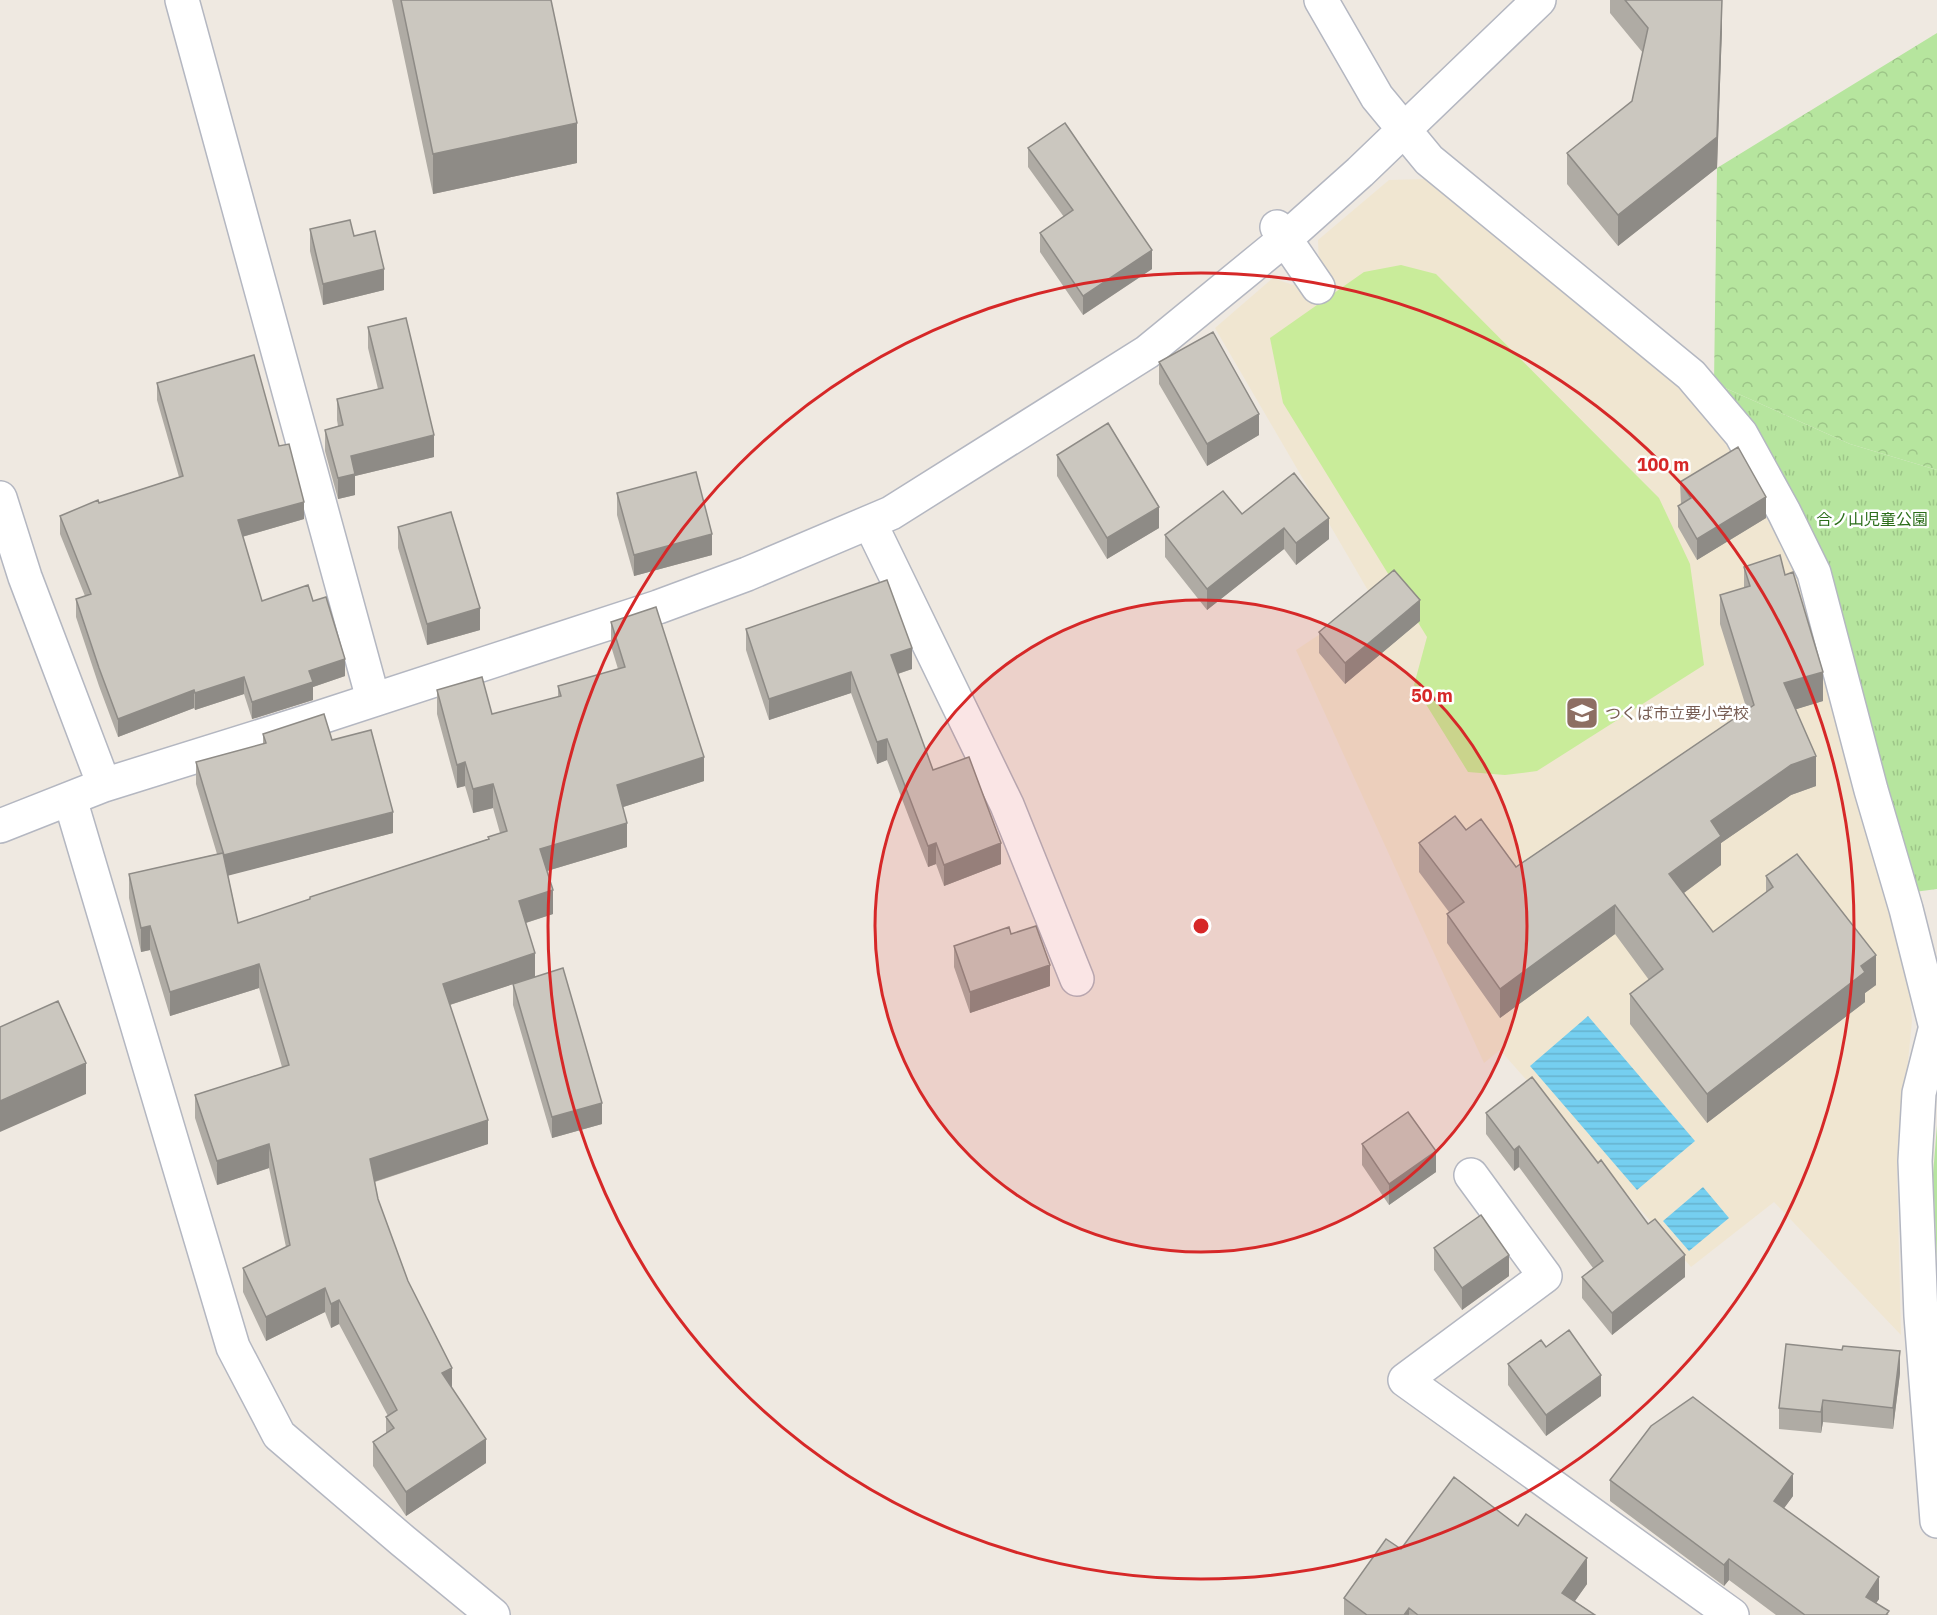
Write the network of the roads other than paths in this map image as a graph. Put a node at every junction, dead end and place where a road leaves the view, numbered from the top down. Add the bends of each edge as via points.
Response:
1 (182, 0) edge
2 (1322, 0) edge
3 (1539, 0) edge
4 (1404, 131) junction
5 (1281, 233) junction
6 (1318, 287) dead end
7 (0, 498) edge
8 (870, 523) junction
9 (373, 699) junction
10 (104, 785) junction
11 (70, 799) junction
12 (0, 826) edge
13 (1077, 979) dead end
14 (1936, 1027) edge
15 (1471, 1175) dead end
16 (1937, 1521) edge
17 (494, 1615) edge
18 (1732, 1615) edge

1 - 9 street
2 - 4 street via 1377,97
3 - 4 street
4 - 5 street
4 - 14 street via 1429,160 1691,375 1741,434 1814,573
5 - 6 street
5 - 8 street via 1147,352
7 - 10 street
8 - 9 street via 658,607
8 - 13 street via 1007,805
9 - 10 street
10 - 11 street
11 - 12 street
11 - 17 street via 233,1347 279,1435
14 - 16 street via 1919,1093 1915,1161
15 - 18 street via 1545,1276 1405,1380

